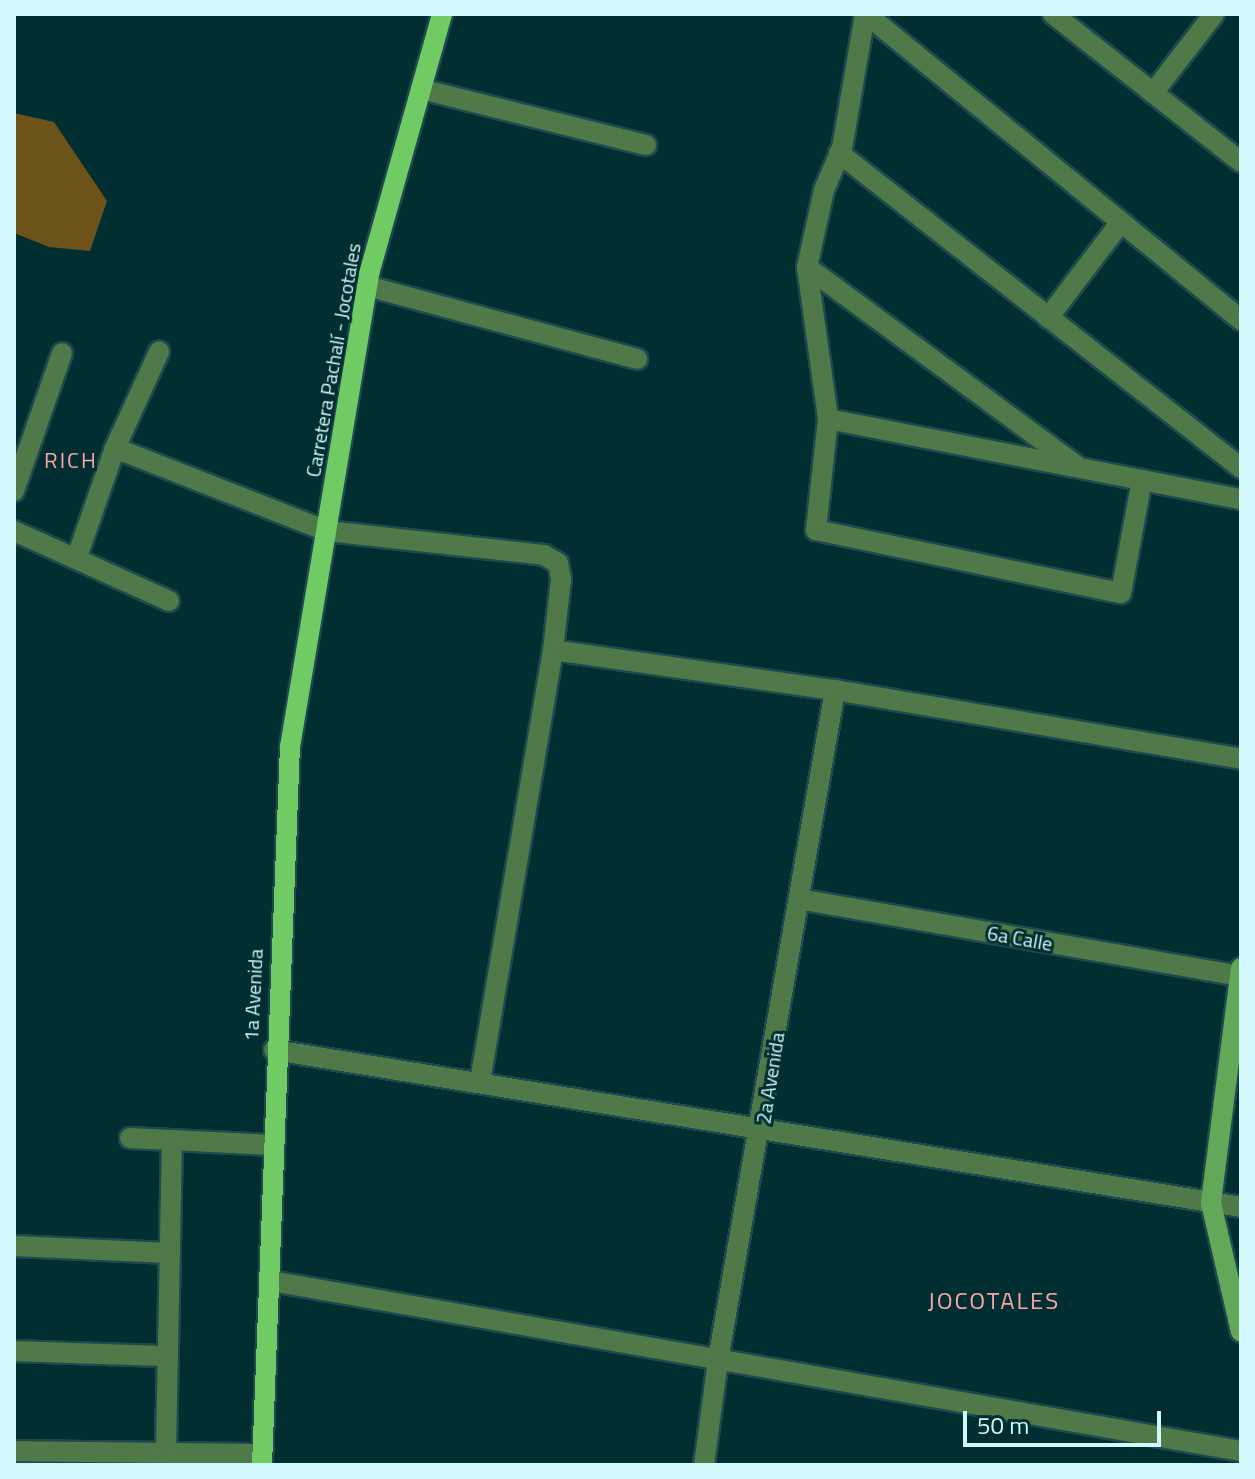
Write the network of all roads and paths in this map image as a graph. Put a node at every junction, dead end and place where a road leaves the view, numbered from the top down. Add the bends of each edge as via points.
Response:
1 (442, 14) edge
2 (865, 14) edge
3 (1214, 14) edge
4 (1058, 15) edge
5 (421, 89) junction
6 (1153, 93) junction
7 (646, 145) dead end
8 (839, 153) junction
9 (1241, 162) edge
10 (1120, 223) junction
11 (807, 267) junction
12 (367, 286) junction
13 (1048, 318) junction
14 (1241, 320) edge
15 (159, 352) dead end
16 (62, 353) dead end
17 (637, 359) dead end
18 (828, 419) junction
19 (115, 448) junction
20 (1241, 468) edge
21 (1084, 470) junction
22 (1142, 480) junction
23 (14, 491) edge
24 (1241, 499) edge
25 (14, 531) edge
26 (327, 531) junction
27 (77, 557) junction
28 (169, 601) dead end
29 (553, 650) junction
30 (835, 690) junction
31 (1241, 759) edge
32 (799, 899) junction
33 (1241, 974) edge
34 (274, 1050) junction
35 (480, 1080) junction
36 (761, 1130) junction
37 (130, 1138) dead end
38 (172, 1140) junction
39 (273, 1145) junction
40 (1211, 1203) junction
41 (1241, 1207) edge
42 (14, 1246) edge
43 (170, 1253) junction
44 (271, 1281) junction
45 (1241, 1332) edge
46 (14, 1351) edge
47 (168, 1356) junction
48 (718, 1360) junction
49 (14, 1451) edge
50 (166, 1451) junction
51 (1241, 1451) edge
52 (262, 1460) edge
53 (704, 1465) edge

1 - 5 main road, Carretera Pachalí - Jocotales
2 - 8 street
2 - 10 street
3 - 6 street
4 - 6 street
5 - 7 street
5 - 12 main road, Carretera Pachalí - Jocotales
6 - 9 street
8 - 11 street via 824,190
8 - 13 street
10 - 13 street
10 - 14 street
11 - 18 street
11 - 21 street
12 - 17 street
12 - 26 main road, Carretera Pachalí - Jocotales
13 - 20 street
15 - 19 street
16 - 23 street
18 - 21 street
18 - 22 street via 816,530 1121,593
19 - 26 street
19 - 27 street
21 - 22 street
22 - 24 street
25 - 27 street
26 - 29 street via 544,555 558,563 561,579
26 - 34 main road, 1a Avenida via 290,747
27 - 28 street
29 - 30 street
29 - 35 street
30 - 31 street
30 - 32 street, 2a Avenida
32 - 33 street, 6a Calle
32 - 36 street, 2a Avenida
33 - 40 street
34 - 35 street
34 - 39 main road, 1a Avenida
35 - 36 street
36 - 40 street
36 - 48 street, 2a Avenida
37 - 38 street
38 - 39 street
38 - 43 street
39 - 44 main road, 1a Avenida
40 - 41 street
40 - 45 street
42 - 43 street
43 - 47 street
44 - 48 street
44 - 52 main road, 1a Avenida
46 - 47 street
47 - 50 street
48 - 51 street
48 - 53 street, 2a Avenida
49 - 50 street
50 - 52 street

